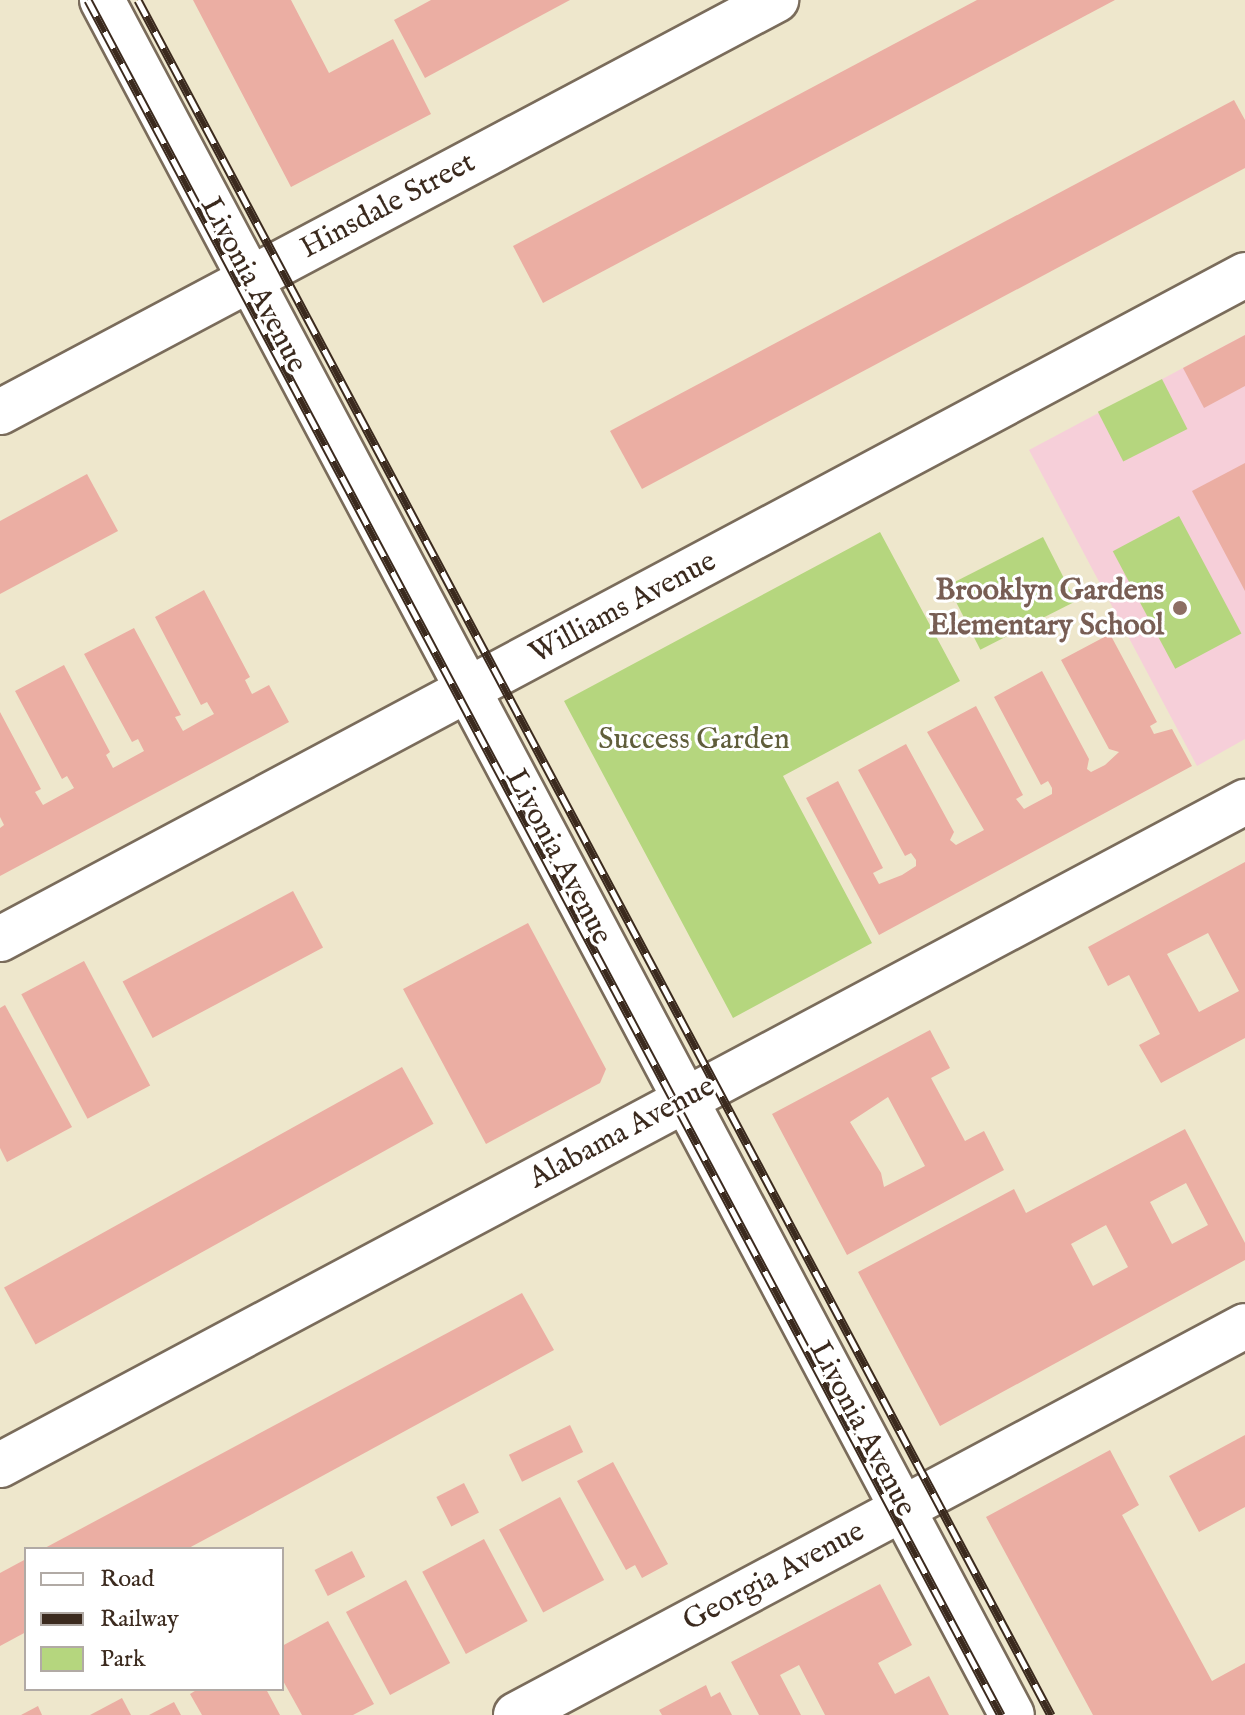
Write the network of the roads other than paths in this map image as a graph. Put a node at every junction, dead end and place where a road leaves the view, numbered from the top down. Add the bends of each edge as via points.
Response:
1 (102, 0) edge
2 (776, 0) edge
3 (1245, 275) edge
4 (250, 280) junction
5 (0, 412) edge
6 (470, 690) junction
7 (1245, 802) edge
8 (0, 939) edge
9 (686, 1099) junction
10 (1245, 1326) edge
11 (0, 1465) edge
12 (904, 1508) junction
13 (516, 1715) edge
14 (1012, 1715) edge

1 - 4 street, Livonia Avenue
2 - 4 street, Hinsdale Street
3 - 6 street, Williams Avenue
4 - 5 street, Hinsdale Street
4 - 6 street, Livonia Avenue
6 - 8 street, Williams Avenue
6 - 9 street, Livonia Avenue
7 - 9 street, Alabama Avenue
9 - 11 street, Alabama Avenue
9 - 12 street, Livonia Avenue
10 - 12 street, Georgia Avenue
12 - 13 street, Georgia Avenue
12 - 14 street, Livonia Avenue

